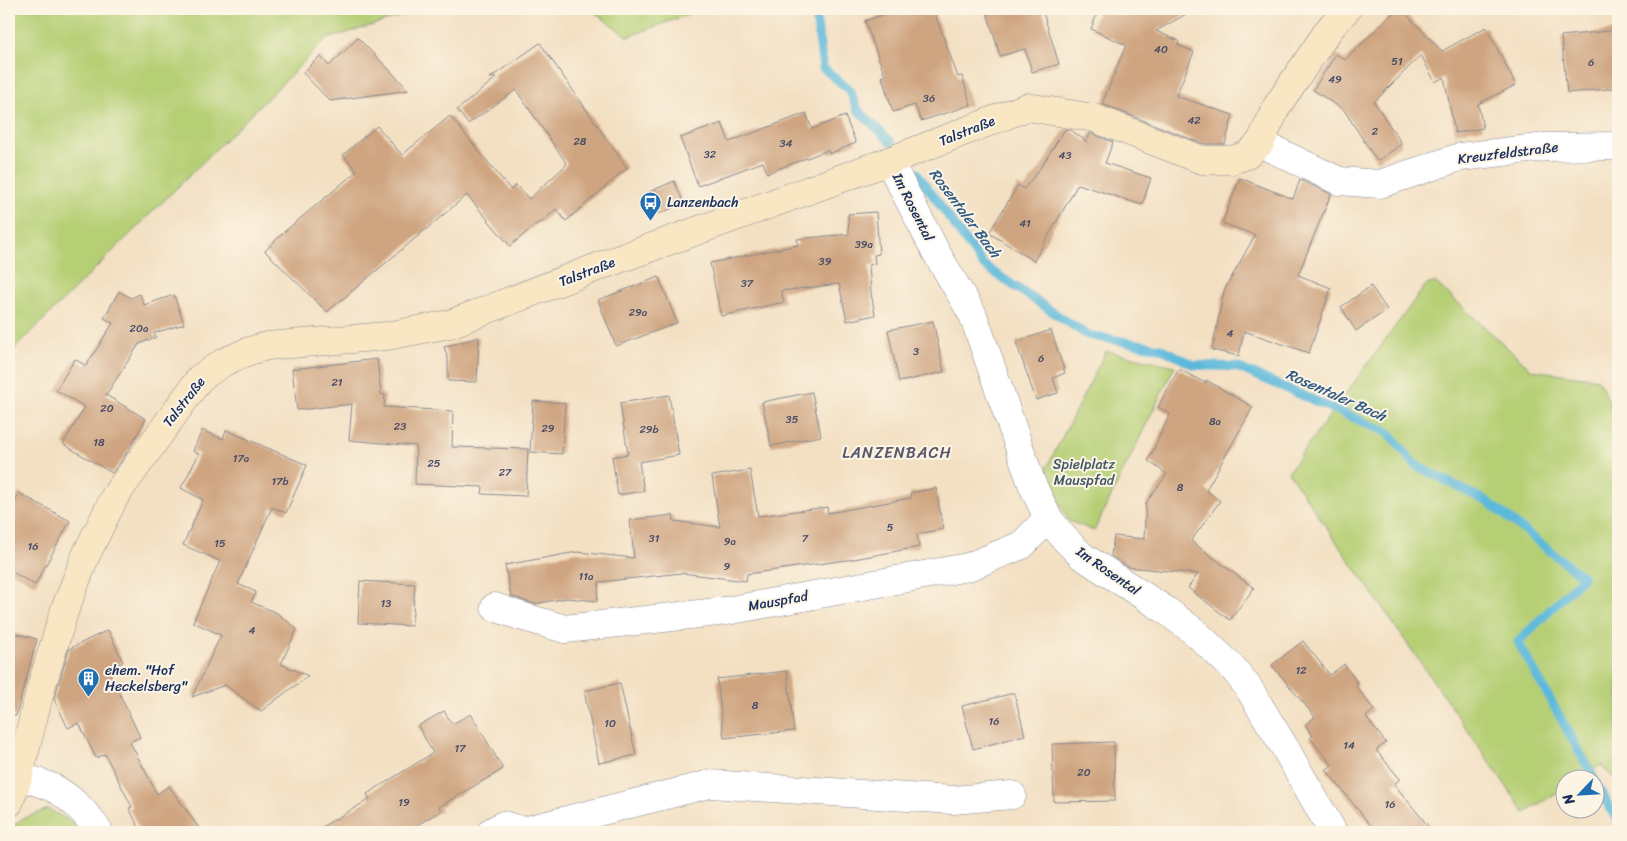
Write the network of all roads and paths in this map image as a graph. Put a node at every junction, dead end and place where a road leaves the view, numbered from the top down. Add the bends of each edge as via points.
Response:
1 (1346, 9) edge
2 (1260, 143) junction
3 (1618, 146) edge
4 (889, 161) junction
5 (1048, 518) junction
6 (495, 607) dead end
7 (19, 776) junction
8 (1012, 795) dead end
9 (9, 803) edge
10 (99, 832) edge
11 (490, 832) edge
12 (1333, 832) edge

1 - 2 main road, Talstraße via 1277,106
2 - 3 street, Kreuzfeldstraße via 1339,181 1380,184 1460,157 1546,147
2 - 4 main road, Talstraße via 1247,155 1232,160 1202,160 1094,118 1027,107
4 - 5 street, Im Rosental via 973,315 1032,484
4 - 7 main road, Talstraße via 450,324 387,336 267,346 224,362 200,378 115,496 86,555 56,638
5 - 6 street, Mauspfad via 1022,545 968,567 726,611 565,629
5 - 12 street, Im Rosental via 1082,556 1167,611 1233,668 1248,687
7 - 9 main road, Talstraße
7 - 10 street via 55,788 84,811
8 - 11 street via 953,800 710,784 524,831 503,825

